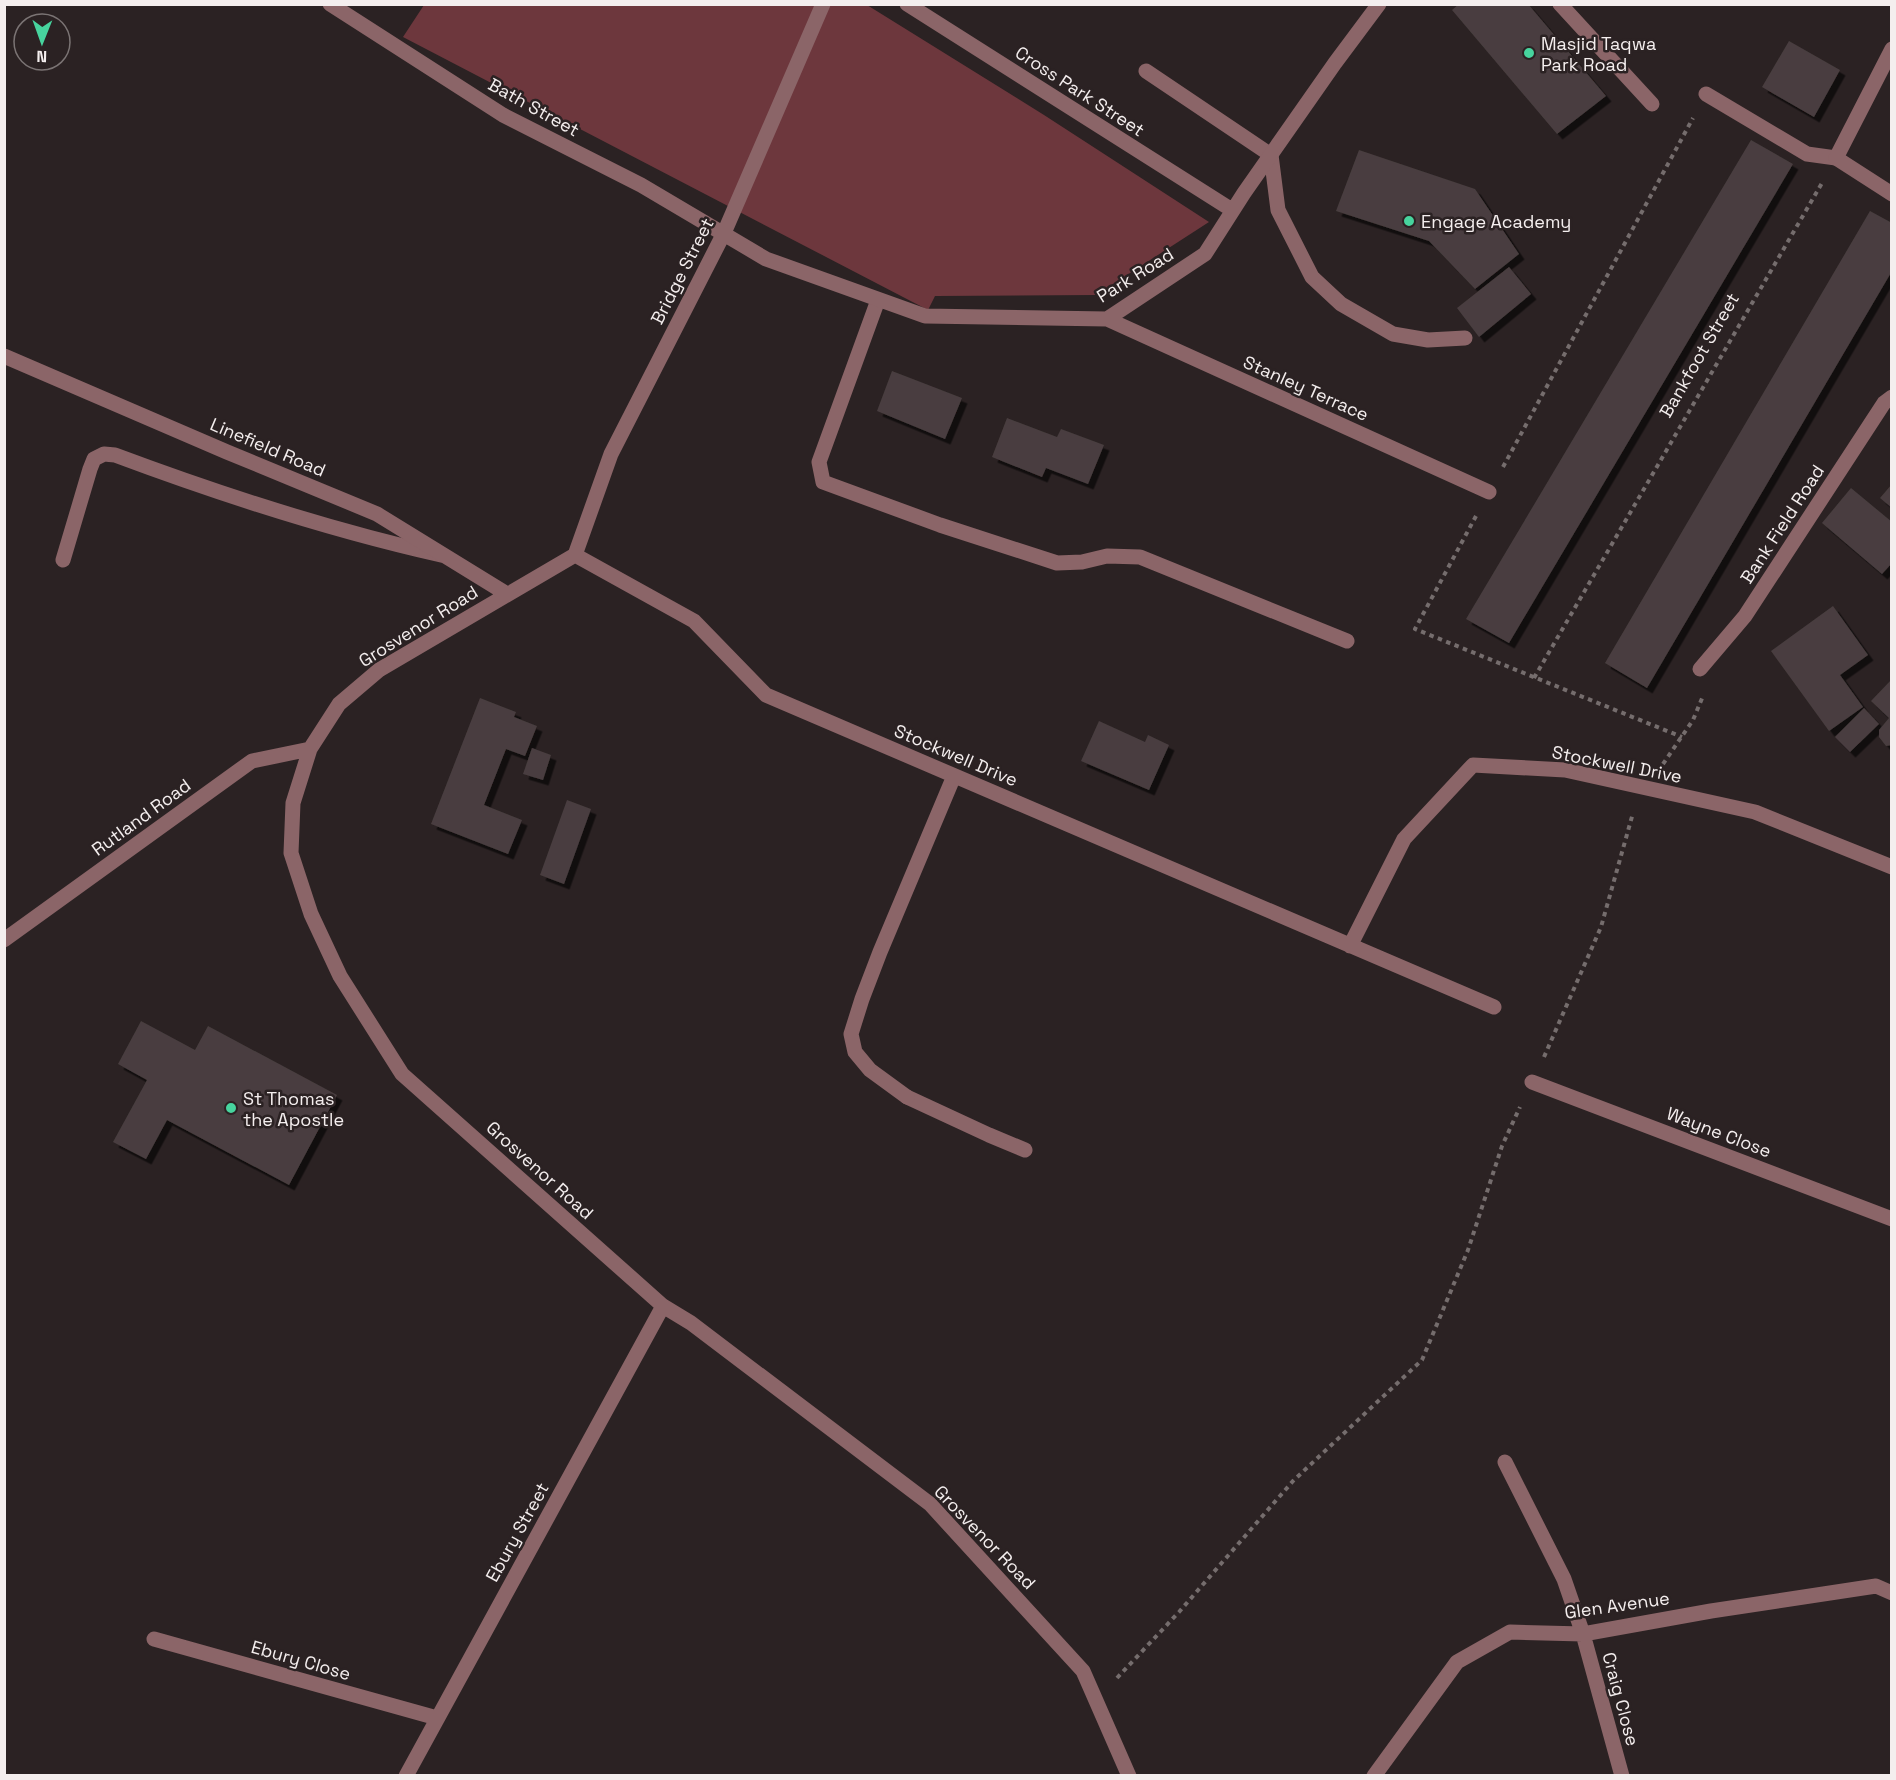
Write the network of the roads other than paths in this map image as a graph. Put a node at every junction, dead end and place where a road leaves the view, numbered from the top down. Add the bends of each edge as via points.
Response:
1 (330, 4) edge
2 (823, 4) edge
3 (907, 4) edge
4 (1379, 4) edge
5 (1560, 4) edge
6 (1892, 49) edge
7 (1146, 71) dead end
8 (1706, 94) road end
9 (1653, 104) dead end
10 (1271, 155) junction
11 (1836, 158) junction
12 (1892, 194) edge
13 (1232, 210) junction
14 (724, 233) junction
15 (878, 300) junction
16 (1107, 320) junction
17 (1465, 338) dead end
18 (4, 356) edge
19 (1892, 396) edge
20 (1489, 492) road end
21 (575, 555) junction
22 (447, 557) junction
23 (63, 560) dead end
24 (507, 594) junction
25 (1347, 641) dead end
26 (1700, 669) dead end
27 (310, 748) junction
28 (954, 776) junction
29 (1892, 867) edge
30 (7, 936) edge
31 (1350, 946) junction
32 (1494, 1007) dead end
33 (1532, 1082) road end
34 (1025, 1150) dead end
35 (1892, 1219) edge
36 (663, 1306) junction
37 (1505, 1462) dead end
38 (1892, 1593) edge
39 (1582, 1634) junction
40 (154, 1639) dead end
41 (437, 1718) junction
42 (406, 1776) edge
43 (1129, 1776) edge
44 (1374, 1776) edge
45 (1622, 1776) edge

1 - 14 street, Bath Street via 503,115 641,185
2 - 14 street, Bridge Street
3 - 13 street, Cross Park Street
4 - 10 street, Park Road
5 - 9 street
6 - 11 street
7 - 10 street
8 - 11 street via 1807,154
10 - 13 street, Park Road
10 - 17 street via 1278,210 1312,277 1341,304 1403,336 1428,340
11 - 12 street
13 - 16 street, Park Road via 1205,254
14 - 15 street, Park Road via 766,259
14 - 21 street, Bridge Street via 611,454
15 - 16 street, Park Road via 925,316
15 - 25 street via 819,462 823,482 1057,563 1107,556 1140,557
16 - 20 street, Stanley Terrace
18 - 22 street, Linefield Road via 378,514
19 - 26 street, Bank Field Road via 1745,616
21 - 24 street, Grosvenor Road
21 - 28 street, Stockwell Drive via 694,621 766,696
22 - 23 street via 276,512 104,454 94,459
22 - 24 street, Linefield Road
24 - 27 street, Grosvenor Road via 379,669 339,704
27 - 30 street, Rutland Road via 252,761
27 - 36 street, Grosvenor Road via 293,803 291,853 311,914 340,976 402,1074
28 - 31 street, Stockwell Drive
28 - 34 street via 862,999 852,1034 855,1052 870,1070 907,1096
29 - 31 street, Stockwell Drive via 1755,812 1565,770 1473,765 1404,839
31 - 32 street, Stockwell Drive
33 - 35 street, Wayne Close
36 - 41 street, Ebury Street
36 - 43 street, Grosvenor Road via 691,1323 930,1504 1083,1671
37 - 39 street, Craig Close via 1564,1579
38 - 39 street, Glen Avenue via 1876,1586
39 - 44 street, Glen Avenue via 1510,1632 1457,1662
39 - 45 street, Craig Close
40 - 41 street, Ebury Close
41 - 42 street, Ebury Street

